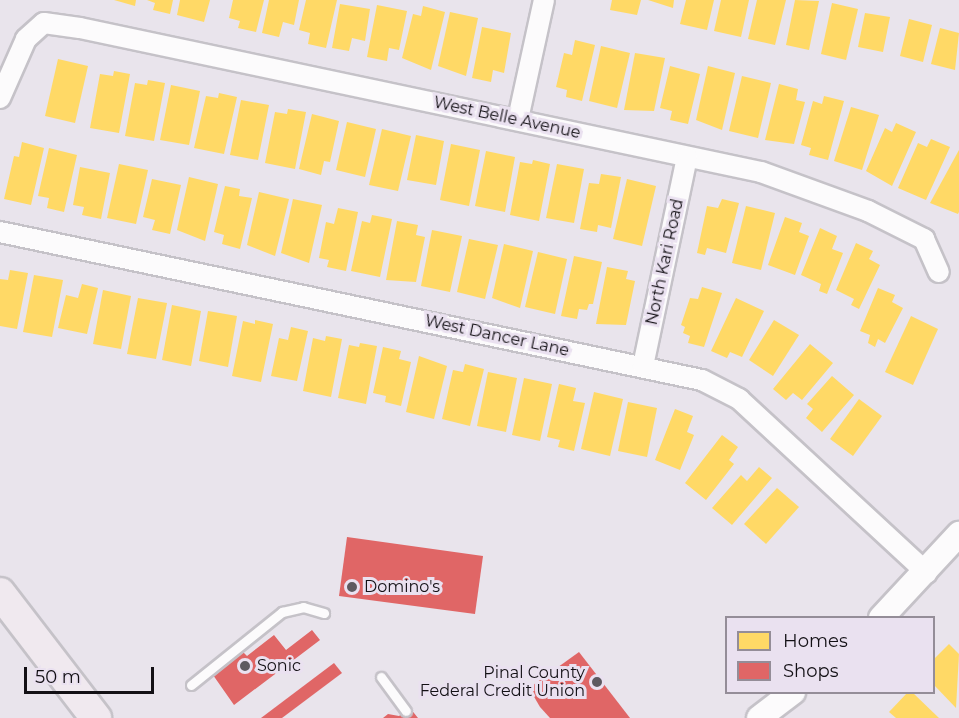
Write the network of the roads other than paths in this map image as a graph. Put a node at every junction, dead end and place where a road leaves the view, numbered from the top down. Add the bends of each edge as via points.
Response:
1 (544, 0) edge
2 (0, 98) edge
3 (518, 119) junction
4 (687, 158) junction
5 (0, 232) edge
6 (939, 272) dead end
7 (643, 366) junction
8 (959, 534) edge
9 (927, 573) junction
10 (0, 593) edge
11 (324, 613) dead end
12 (883, 616) edge
13 (381, 677) dead end
14 (191, 685) dead end
15 (792, 694) edge
16 (405, 711) dead end
17 (96, 718) edge
18 (759, 718) edge

1 - 3 street
2 - 3 street, West Belle Avenue via 26,39 44,23
3 - 4 street, West Belle Avenue
4 - 6 street, West Belle Avenue via 761,172 868,211 924,239
4 - 7 street, North Kari Road
5 - 7 street, West Dancer Lane
7 - 9 street, West Dancer Lane via 702,380 739,399
8 - 9 street
9 - 12 street
10 - 17 main road
11 - 14 lane via 303,607 282,612
13 - 16 lane
15 - 18 street

